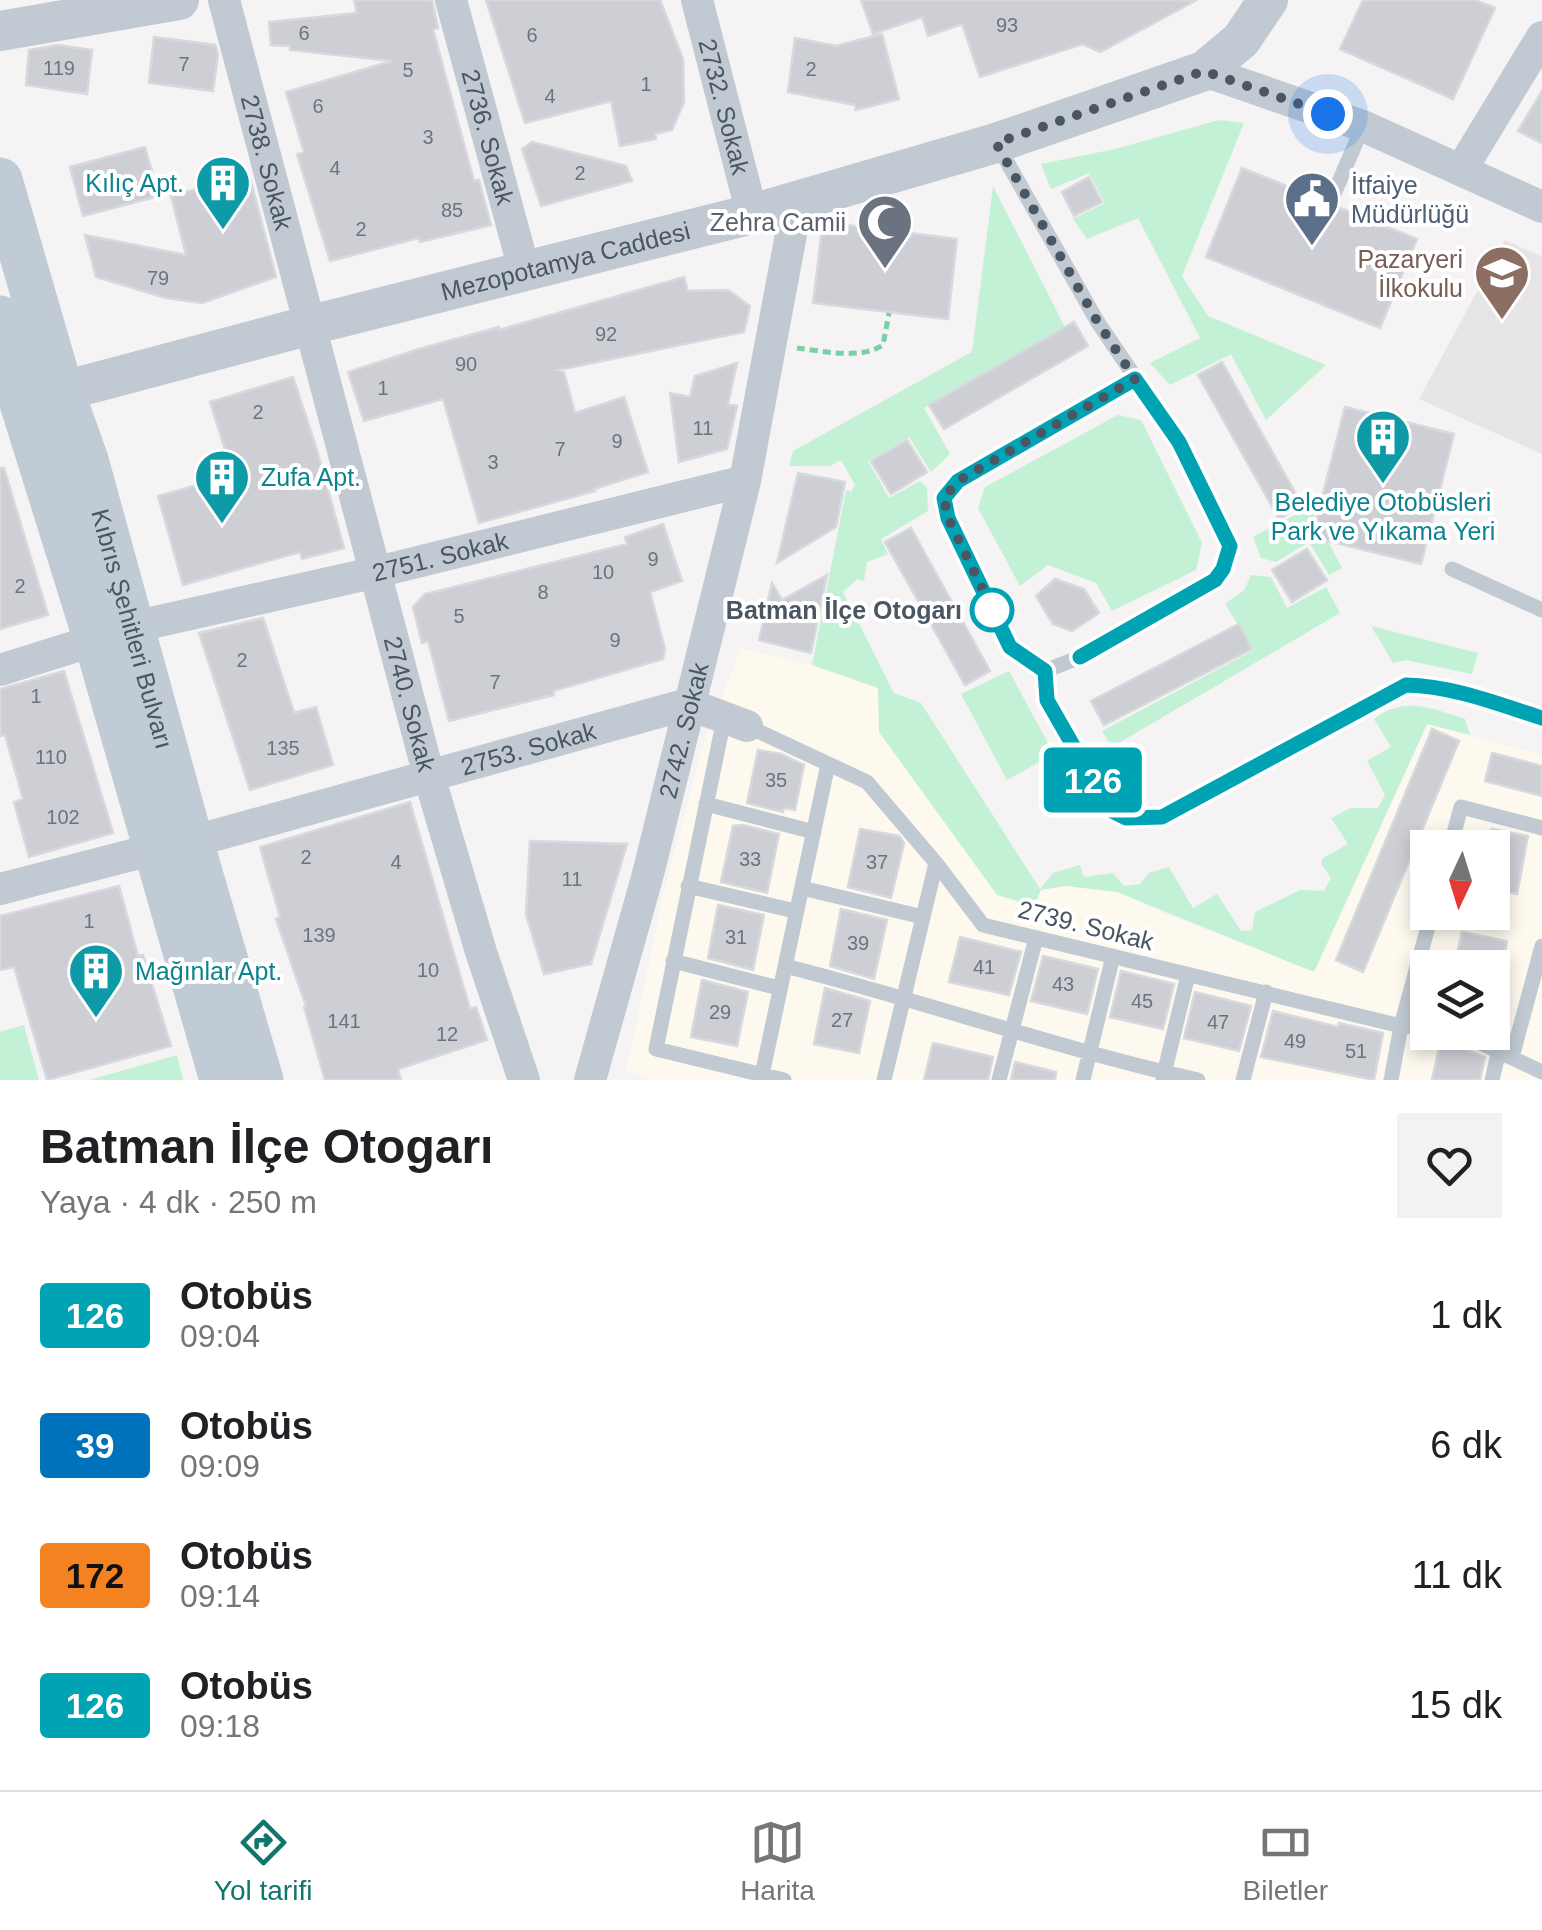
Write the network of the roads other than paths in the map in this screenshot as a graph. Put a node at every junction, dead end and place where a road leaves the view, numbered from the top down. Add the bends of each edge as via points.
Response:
1 (179, 0) edge
2 (224, 0) edge
3 (451, 0) edge
4 (698, 0) edge
5 (1268, 0) edge
6 (0, 31) edge
7 (1542, 37) edge
8 (1204, 71) junction
9 (1363, 126) junction
10 (996, 143) junction
11 (1461, 170) junction
12 (0, 180) edge
13 (797, 202) junction
14 (1330, 204) dead end
15 (1542, 207) edge
16 (752, 214) junction
17 (525, 273) junction
18 (0, 318) edge
19 (311, 325) junction
20 (1135, 379) junction
21 (28, 399) edge
22 (745, 481) junction
23 (1452, 569) dead end
24 (377, 572) junction
25 (1542, 610) edge
26 (114, 633) junction
27 (0, 670) edge
28 (1045, 671) junction
29 (688, 704) junction
30 (1542, 718) edge
31 (736, 723) junction
32 (828, 764) junction
33 (429, 776) junction
34 (706, 804) junction
35 (1542, 828) edge
36 (1455, 830) edge
37 (814, 832) junction
38 (173, 845) junction
39 (936, 863) junction
40 (688, 886) junction
41 (802, 888) junction
42 (0, 890) edge
43 (795, 911) junction
44 (923, 917) junction
45 (1427, 930) edge
46 (1036, 938) junction
47 (1542, 946) edge
48 (1113, 956) junction
49 (674, 961) junction
50 (785, 966) junction
51 (1188, 975) junction
52 (780, 988) junction
53 (1266, 992) junction
54 (905, 996) junction
55 (1401, 1026) junction
56 (1410, 1026) edge
57 (1011, 1030) junction
58 (1497, 1050) edge
59 (1089, 1053) junction
60 (1506, 1054) junction
61 (1542, 1072) edge
62 (762, 1075) junction
63 (1164, 1076) edge
64 (222, 1080) edge
65 (261, 1080) edge
66 (524, 1080) edge
67 (590, 1080) edge
68 (784, 1080) edge
69 (884, 1080) edge
70 (999, 1080) edge
71 (1083, 1080) edge
72 (1198, 1080) edge
73 (1243, 1080) edge
74 (1390, 1080) edge
75 (1492, 1080) edge

1 - 6 street
2 - 19 street, 2738. Sokak
3 - 17 street, 2736. Sokak
4 - 16 street, 2732. Sokak
5 - 8 street, Mezopotamya Caddesi via 1241,40
7 - 11 street
8 - 9 street
8 - 10 street, Mezopotamya Caddesi
9 - 11 street
9 - 14 lane
10 - 13 street, Mezopotamya Caddesi
10 - 20 lane
11 - 15 street
12 - 21 main road, Kıbrıs Şehitleri Bulvarı
13 - 16 street, Mezopotamya Caddesi
13 - 22 street, 2742. Sokak
16 - 17 street, Mezopotamya Caddesi
17 - 19 street, Mezopotamya Caddesi
18 - 21 main road, Kıbrıs Şehitleri Bulvarı
19 - 21 street, Mezopotamya Caddesi
19 - 24 street, 2740. Sokak
20 - 28 lane via 1179,442 1230,546 1223,569 1215,580
20 - 28 lane via 958,481 944,498 1010,647
21 - 26 main road, Kıbrıs Şehitleri Bulvarı
22 - 24 street, 2751. Sokak
22 - 29 street, 2742. Sokak
23 - 25 lane
24 - 26 street, 2751. Sokak
24 - 33 street, 2740. Sokak
26 - 27 street, 2751. Sokak
26 - 38 main road, Kıbrıs Şehitleri Bulvarı
28 - 30 lane via 1047,700 1110,810 1126,818 1162,817 1406,685 1473,696
29 - 31 street
29 - 33 street, 2753. Sokak
29 - 67 street, 2742. Sokak
31 - 32 lane, 2739. Sokak
31 - 34 lane
32 - 37 lane
32 - 39 lane, 2739. Sokak via 867,782
33 - 38 street, 2753. Sokak
33 - 66 street, 2740. Sokak
34 - 37 lane
34 - 40 lane
35 - 36 lane via 1461,806
37 - 41 lane
38 - 42 street, 2753. Sokak
38 - 64 main road, Kıbrıs Şehitleri Bulvarı
38 - 65 main road, Kıbrıs Şehitleri Bulvarı
39 - 44 lane
39 - 46 lane, 2739. Sokak via 983,925
40 - 43 lane
40 - 49 lane
41 - 43 lane
41 - 44 lane
43 - 50 lane
44 - 54 lane
45 - 55 lane
46 - 48 lane, 2739. Sokak
46 - 57 lane
47 - 60 lane
48 - 51 lane, 2739. Sokak
48 - 59 lane
49 - 52 lane
49 - 62 lane via 656,1049
50 - 52 lane
50 - 54 lane
51 - 53 lane, 2739. Sokak
51 - 63 lane
52 - 62 lane
53 - 55 lane, 2739. Sokak
53 - 73 lane
54 - 57 lane
54 - 69 lane
55 - 56 lane, 2739. Sokak
55 - 74 lane
57 - 59 lane
57 - 70 lane
58 - 60 lane
59 - 63 lane
59 - 71 lane
60 - 61 lane
60 - 75 lane
62 - 68 lane
63 - 72 lane

